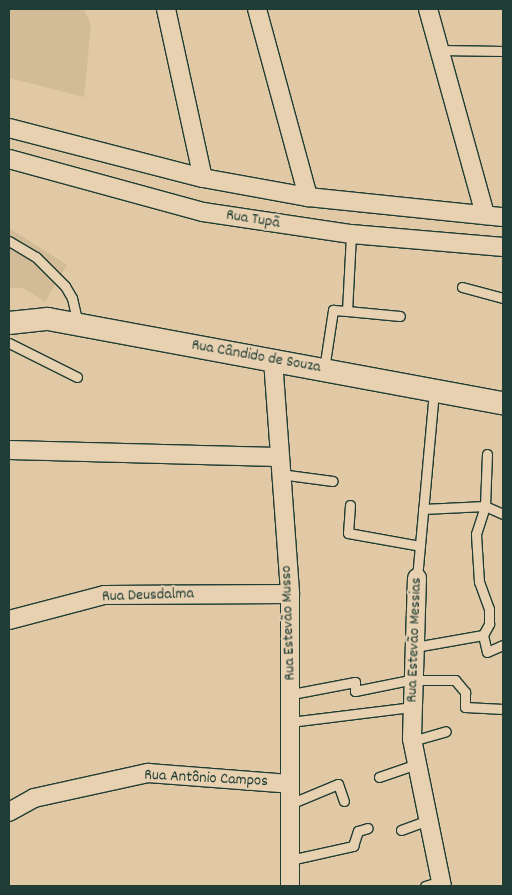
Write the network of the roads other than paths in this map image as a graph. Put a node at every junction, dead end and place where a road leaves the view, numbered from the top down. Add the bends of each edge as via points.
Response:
1 (166, 9) edge
2 (256, 9) edge
3 (428, 9) edge
4 (439, 50) junction
5 (503, 51) edge
6 (9, 128) edge
7 (9, 159) edge
8 (203, 178) junction
9 (308, 197) junction
10 (485, 215) junction
11 (503, 217) edge
12 (352, 234) junction
13 (9, 241) edge
14 (503, 247) edge
15 (462, 287) dead end
16 (503, 298) edge
17 (347, 311) junction
18 (400, 316) dead end
19 (9, 323) edge
20 (78, 324) junction
21 (9, 343) edge
22 (274, 360) junction
23 (324, 369) junction
24 (77, 377) dead end
25 (434, 392) junction
26 (503, 403) edge
27 (9, 450) edge
28 (487, 454) dead end
29 (279, 466) junction
30 (333, 481) dead end
31 (350, 505) dead end
32 (485, 506) junction
33 (424, 509) junction
34 (503, 514) edge
35 (420, 546) junction
36 (417, 578) joint
37 (290, 594) junction
38 (9, 620) edge
39 (482, 635) junction
40 (503, 645) edge
41 (415, 647) junction
42 (414, 680) junction
43 (292, 694) junction
44 (413, 707) junction
45 (503, 709) edge
46 (290, 722) junction
47 (446, 731) dead end
48 (412, 741) junction
49 (417, 764) junction
50 (378, 776) dead end
51 (290, 784) junction
52 (344, 801) dead end
53 (290, 804) junction
54 (9, 812) edge
55 (428, 820) junction
56 (368, 828) dead end
57 (401, 830) dead end
58 (290, 860) junction
59 (436, 885) edge
60 (290, 886) edge

1 - 8 street
2 - 9 street
3 - 4 street
4 - 5 lane
4 - 10 street
6 - 8 street, Rua Tupã
7 - 12 street, Rua Tupã via 203,212
8 - 9 street, Rua Tupã
9 - 10 street, Rua Tupã
10 - 11 street, Rua Tupã
12 - 14 street, Rua Tupã
12 - 17 lane
13 - 20 lane via 36,257 65,286 72,298
15 - 16 lane
17 - 18 lane
17 - 23 lane via 333,310
19 - 20 street, Rua Cândido de Souza via 48,319
20 - 22 street, Rua Cândido de Souza
21 - 24 lane
22 - 23 street, Rua Cândido de Souza
22 - 29 street, Rua Estevão Musso
23 - 25 street, Rua Cândido de Souza
25 - 26 street, Rua Cândido de Souza
25 - 33 lane, Rua Estevão Messias
27 - 29 street
28 - 32 lane
29 - 30 lane
29 - 37 street, Rua Estevão Musso
31 - 35 lane via 348,532
32 - 33 lane
32 - 34 lane
32 - 39 lane via 476,534 479,582 489,609 489,624
33 - 35 lane, Rua Estevão Messias
35 - 36 lane, Rua Estevão Messias
36 - 41 street, Rua Estevão Messias
37 - 38 street, Rua Deusdalma via 104,596
37 - 43 street, Rua Estevão Musso
39 - 40 lane via 487,652
39 - 41 lane
41 - 42 street, Rua Estevão Messias
42 - 43 lane via 355,690 355,682
42 - 44 street, Rua Estevão Messias
42 - 45 lane via 455,680 464,692 465,708
43 - 46 street, Rua Estevão Musso
44 - 46 lane
44 - 48 street, Rua Estevão Messias
46 - 51 street, Rua Estevão Musso
47 - 48 lane
48 - 49 street, Rua Estevão Messias
49 - 50 lane
49 - 55 street, Rua Estevão Messias
51 - 53 street, Rua Estevão Musso
51 - 54 street, Rua Antônio Campos via 148,774 34,798
52 - 53 lane via 338,784
53 - 58 street, Rua Estevão Musso
55 - 57 lane
55 - 59 street, Rua Estevão Messias
56 - 58 lane via 358,831 353,846
58 - 60 street, Rua Estevão Musso

